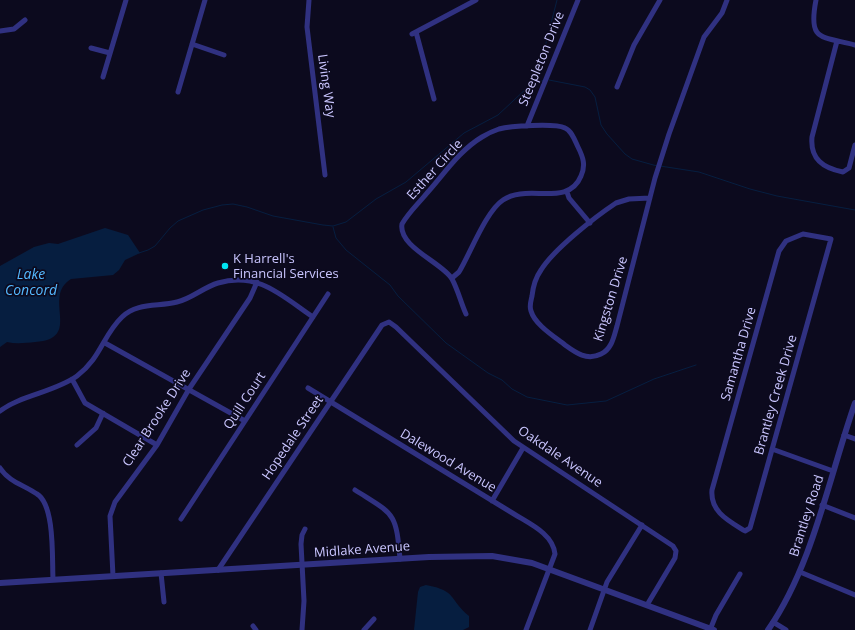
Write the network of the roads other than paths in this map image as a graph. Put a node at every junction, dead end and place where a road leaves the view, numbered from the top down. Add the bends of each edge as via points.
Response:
1 (126, 0) edge
2 (205, 0) edge
3 (309, 0) edge
4 (476, 0) edge
5 (578, 0) edge
6 (660, 0) edge
7 (727, 0) edge
8 (816, 0) edge
9 (25, 20) dead end
10 (0, 31) edge
11 (837, 40) junction
12 (192, 44) junction
13 (855, 45) edge
14 (91, 48) dead end
15 (110, 53) junction
16 (224, 55) dead end
17 (103, 77) dead end
18 (617, 86) dead end
19 (178, 92) dead end
20 (434, 99) dead end
21 (527, 126) junction
22 (855, 145) edge
23 (326, 175) dead end
24 (567, 192) junction
25 (650, 198) junction
26 (590, 223) junction
27 (831, 239) joint
28 (452, 278) junction
29 (257, 282) junction
30 (328, 294) dead end
31 (466, 314) dead end
32 (313, 317) junction
33 (389, 322) joint
34 (105, 343) junction
35 (72, 379) junction
36 (308, 388) dead end
37 (189, 389) junction
38 (330, 403) junction
39 (855, 403) edge
40 (0, 412) edge
41 (103, 413) junction
42 (245, 421) junction
43 (844, 435) junction
44 (855, 439) edge
45 (77, 445) dead end
46 (157, 445) junction
47 (523, 448) junction
48 (772, 449) junction
49 (0, 468) edge
50 (833, 472) junction
51 (355, 490) dead end
52 (492, 501) junction
53 (822, 505) junction
54 (724, 517) joint
55 (855, 518) edge
56 (181, 519) dead end
57 (642, 524) junction
58 (305, 529) dead end
59 (400, 559) junction
60 (302, 565) junction
61 (549, 568) junction
62 (218, 570) junction
63 (800, 572) junction
64 (162, 573) junction
65 (740, 574) dead end
66 (113, 576) junction
67 (53, 579) junction
68 (0, 583) edge
69 (604, 589) junction
70 (855, 595) edge
71 (164, 602) dead end
72 (647, 605) junction
73 (374, 619) dead end
74 (773, 622) junction
75 (302, 630) edge
76 (364, 630) edge
77 (526, 630) edge
78 (590, 630) edge
79 (712, 630) edge
80 (768, 630) edge
81 (786, 630) edge

1 - 15 street
2 - 12 street
3 - 23 street, Living Way via 307,28
4 - 20 street via 414,33
5 - 21 street, Steepleton Drive
6 - 18 street via 634,45
7 - 25 street, Kingston Drive via 697,54
8 - 11 street via 814,28 820,35
9 - 10 street via 14,29
11 - 13 street
11 - 22 street via 811,145 814,156 821,165 843,172 849,168
12 - 16 street
12 - 19 street
14 - 15 street
15 - 17 street
21 - 24 street, Esther Circle via 561,126 574,138 583,158 584,168 577,185
21 - 28 street, Esther Circle via 498,130 477,141 402,224 401,228 406,238
24 - 26 street
24 - 28 street via 523,194 502,200 489,216 459,272
25 - 26 street, Kingston Drive via 623,200
25 - 26 street, Kingston Drive via 612,342 602,354 588,357 578,354 556,338 534,317 530,306 541,269
27 - 48 street, Brantley Creek Drive
27 - 54 street, Samantha Drive via 803,234 786,241 779,251 712,490 716,509
28 - 31 street, Esther Circle
29 - 32 street
29 - 34 street via 237,279 218,283 177,303 142,306 132,310 112,328
29 - 37 street, Clear Brooke Drive via 250,298
30 - 32 street, Quill Court
32 - 42 street, Quill Court
33 - 38 street, Hopedale Street via 382,325
33 - 47 street, Oakdale Avenue
34 - 35 street via 88,367
34 - 37 street
35 - 40 street
35 - 41 street via 82,399
36 - 38 street, Dalewood Avenue
37 - 42 street
37 - 46 street, Clear Brooke Drive
38 - 52 street, Dalewood Avenue
38 - 62 street, Hopedale Street
39 - 43 street, Brantley Road
41 - 45 street via 96,428
41 - 46 street
42 - 56 street, Quill Court
43 - 44 street
43 - 50 street, Brantley Road
46 - 66 street, Clear Brooke Drive via 114,502 111,510
47 - 52 street
47 - 57 street, Oakdale Avenue
48 - 50 street
48 - 54 street, Brantley Creek Drive via 750,528 745,531
49 - 67 street via 5,476 39,494 45,501 49,513
50 - 53 street, Brantley Road
51 - 59 street via 392,515 396,524
52 - 61 street, Dalewood Avenue via 541,531 551,541 555,554
53 - 55 street
53 - 63 street, Brantley Road
57 - 69 street
57 - 72 street, Oakdale Avenue via 675,549 675,558
58 - 60 street via 301,539
59 - 60 street, Midlake Avenue
59 - 61 street, Midlake Avenue via 492,556 521,560
60 - 62 street, Midlake Avenue
60 - 75 street
61 - 69 street, Midlake Avenue
61 - 77 street, Dalewood Avenue
62 - 64 street, Midlake Avenue
63 - 70 street
63 - 74 street, Brantley Road
64 - 66 street, Midlake Avenue
64 - 71 street
65 - 79 street via 723,600
66 - 67 street, Midlake Avenue
67 - 68 street, Midlake Avenue
69 - 72 street, Midlake Avenue
69 - 78 street
72 - 79 street, Midlake Avenue
73 - 76 street
74 - 80 street, Brantley Road
74 - 81 street

